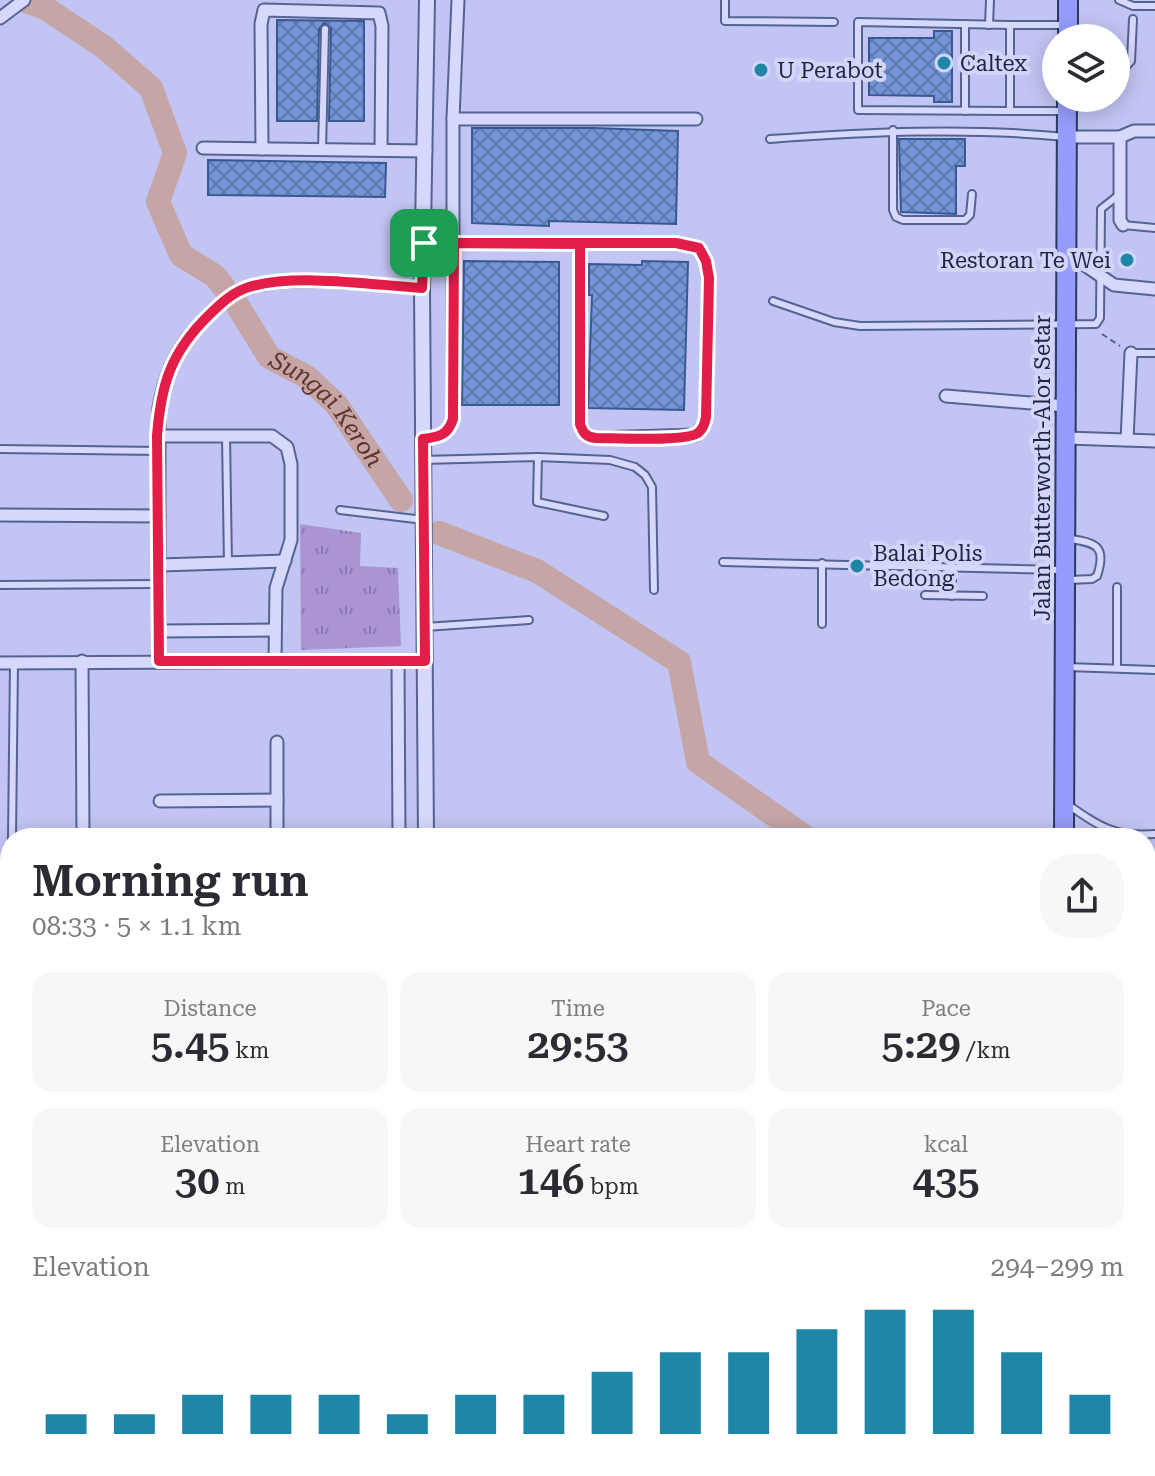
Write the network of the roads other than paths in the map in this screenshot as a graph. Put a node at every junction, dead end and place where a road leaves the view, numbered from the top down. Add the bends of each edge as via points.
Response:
1 (23, 0) edge
2 (427, 0) edge
3 (458, 0) edge
4 (725, 0) edge
5 (990, 0) edge
6 (1068, 0) edge
7 (1119, 0) edge
8 (1155, 6) edge
9 (0, 18) edge
10 (1133, 19) dead end
11 (834, 22) dead end
12 (965, 24) junction
13 (1068, 24) edge
14 (989, 25) junction
15 (1010, 25) junction
16 (1042, 28) edge
17 (325, 29) dead end
18 (1130, 62) edge
19 (1042, 107) edge
20 (965, 111) junction
21 (1010, 111) junction
22 (1067, 112) edge
23 (453, 119) junction
24 (696, 119) dead end
25 (893, 130) junction
26 (1155, 131) edge
27 (1067, 137) junction
28 (1120, 137) junction
29 (770, 139) dead end
30 (203, 148) dead end
31 (262, 149) junction
32 (322, 150) junction
33 (381, 150) junction
34 (426, 151) junction
35 (972, 194) dead end
36 (1120, 194) junction
37 (1123, 225) joint
38 (1155, 228) edge
39 (424, 243) junction
40 (454, 243) junction
41 (580, 244) junction
42 (1067, 253) junction
43 (1100, 278) junction
44 (422, 288) junction
45 (1155, 289) edge
46 (773, 301) dead end
47 (1066, 325) junction
48 (1131, 353) joint
49 (1155, 353) edge
50 (946, 396) dead end
51 (1066, 406) junction
52 (157, 436) junction
53 (226, 436) junction
54 (1066, 438) junction
55 (423, 439) junction
56 (1127, 440) junction
57 (1155, 441) edge
58 (0, 449) edge
59 (158, 451) junction
60 (538, 457) junction
61 (423, 460) junction
62 (340, 510) dead end
63 (0, 515) edge
64 (159, 516) junction
65 (604, 516) dead end
66 (424, 520) junction
67 (1065, 538) junction
68 (285, 561) junction
69 (723, 562) dead end
70 (822, 563) junction
71 (228, 564) junction
72 (160, 565) junction
73 (952, 567) junction
74 (1065, 575) junction
75 (159, 584) junction
76 (0, 585) edge
77 (1117, 587) dead end
78 (654, 590) dead end
79 (925, 595) dead end
80 (952, 596) junction
81 (983, 596) dead end
82 (529, 620) dead end
83 (822, 624) dead end
84 (425, 627) junction
85 (275, 630) junction
86 (160, 631) junction
87 (82, 661) junction
88 (159, 661) junction
89 (275, 661) junction
90 (398, 661) junction
91 (425, 661) junction
92 (0, 663) edge
93 (14, 663) junction
94 (1065, 667) junction
95 (1117, 668) junction
96 (1155, 670) edge
97 (277, 742) dead end
98 (277, 800) junction
99 (160, 801) dead end
100 (1064, 802) junction
101 (12, 828) edge
102 (83, 828) edge
103 (277, 828) edge
104 (399, 828) edge
105 (426, 828) edge
106 (1064, 828) edge
107 (1102, 828) edge

1 - 9 street
2 - 34 street
3 - 23 street
4 - 11 lane via 725,21
5 - 14 lane
6 - 13 main road
7 - 8 lane
10 - 18 lane
12 - 14 lane
12 - 20 lane
12 - 20 lane via 858,22 858,110
14 - 15 lane
15 - 16 lane
15 - 21 lane
17 - 32 lane
19 - 21 lane
20 - 21 lane
22 - 27 main road, Jalan Butterworth-Alor Setar
23 - 24 street
23 - 40 street
25 - 27 lane
25 - 29 lane
25 - 35 lane via 896,217 965,220
26 - 28 street
27 - 28 street
27 - 42 main road, Jalan Butterworth-Alor Setar
28 - 36 street
30 - 31 street
31 - 32 street
31 - 33 street via 264,10 379,13
32 - 33 street
33 - 34 street
34 - 39 street
36 - 37 street
36 - 43 lane via 1101,209
37 - 38 lane
39 - 40 street
39 - 44 street
40 - 41 street
40 - 55 street via 453,419 442,436
41 - 41 street via 583,432 596,438 696,435 706,417 709,278 702,251 676,243
42 - 43 street
42 - 47 main road, Jalan Butterworth-Alor Setar
43 - 45 street via 1120,287
43 - 47 lane via 1098,323
44 - 52 street via 299,282 238,292 192,332 172,362 161,394
44 - 55 street
46 - 47 lane via 860,326
47 - 51 main road, Jalan Butterworth-Alor Setar
48 - 49 lane
48 - 56 street
50 - 51 street
51 - 54 main road, Jalan Butterworth-Alor Setar
52 - 53 street
52 - 59 street
53 - 68 street via 272,436 287,447 291,540
53 - 71 lane
54 - 56 street
54 - 67 main road, Jalan Butterworth-Alor Setar
55 - 61 street
56 - 57 street
58 - 59 lane
59 - 64 street
60 - 61 lane
60 - 65 lane via 537,502
60 - 78 lane via 610,460 645,475 652,487
61 - 66 street
62 - 66 lane
63 - 64 street
64 - 72 street
66 - 84 street
67 - 74 main road, Jalan Butterworth-Alor Setar
67 - 74 lane via 1093,543 1101,553 1097,576
68 - 71 street
68 - 85 street via 276,588
69 - 70 lane
70 - 73 lane
70 - 83 lane
71 - 72 street
72 - 75 street
73 - 74 lane
73 - 80 lane
74 - 94 main road, Jalan Butterworth-Alor Setar
75 - 76 lane
75 - 86 street
77 - 95 lane
79 - 80 lane
80 - 81 lane
82 - 84 lane
84 - 91 street
85 - 86 street
85 - 89 street
86 - 88 street
87 - 88 street
87 - 93 street
87 - 102 street
88 - 89 street
89 - 90 street
90 - 91 street
90 - 104 street
91 - 105 street
92 - 93 street
93 - 101 lane
94 - 95 lane
94 - 100 main road, Jalan Butterworth-Alor Setar
95 - 96 lane
97 - 98 street
98 - 99 street
98 - 103 street
100 - 106 main road, Jalan Butterworth-Alor Setar
100 - 107 lane

